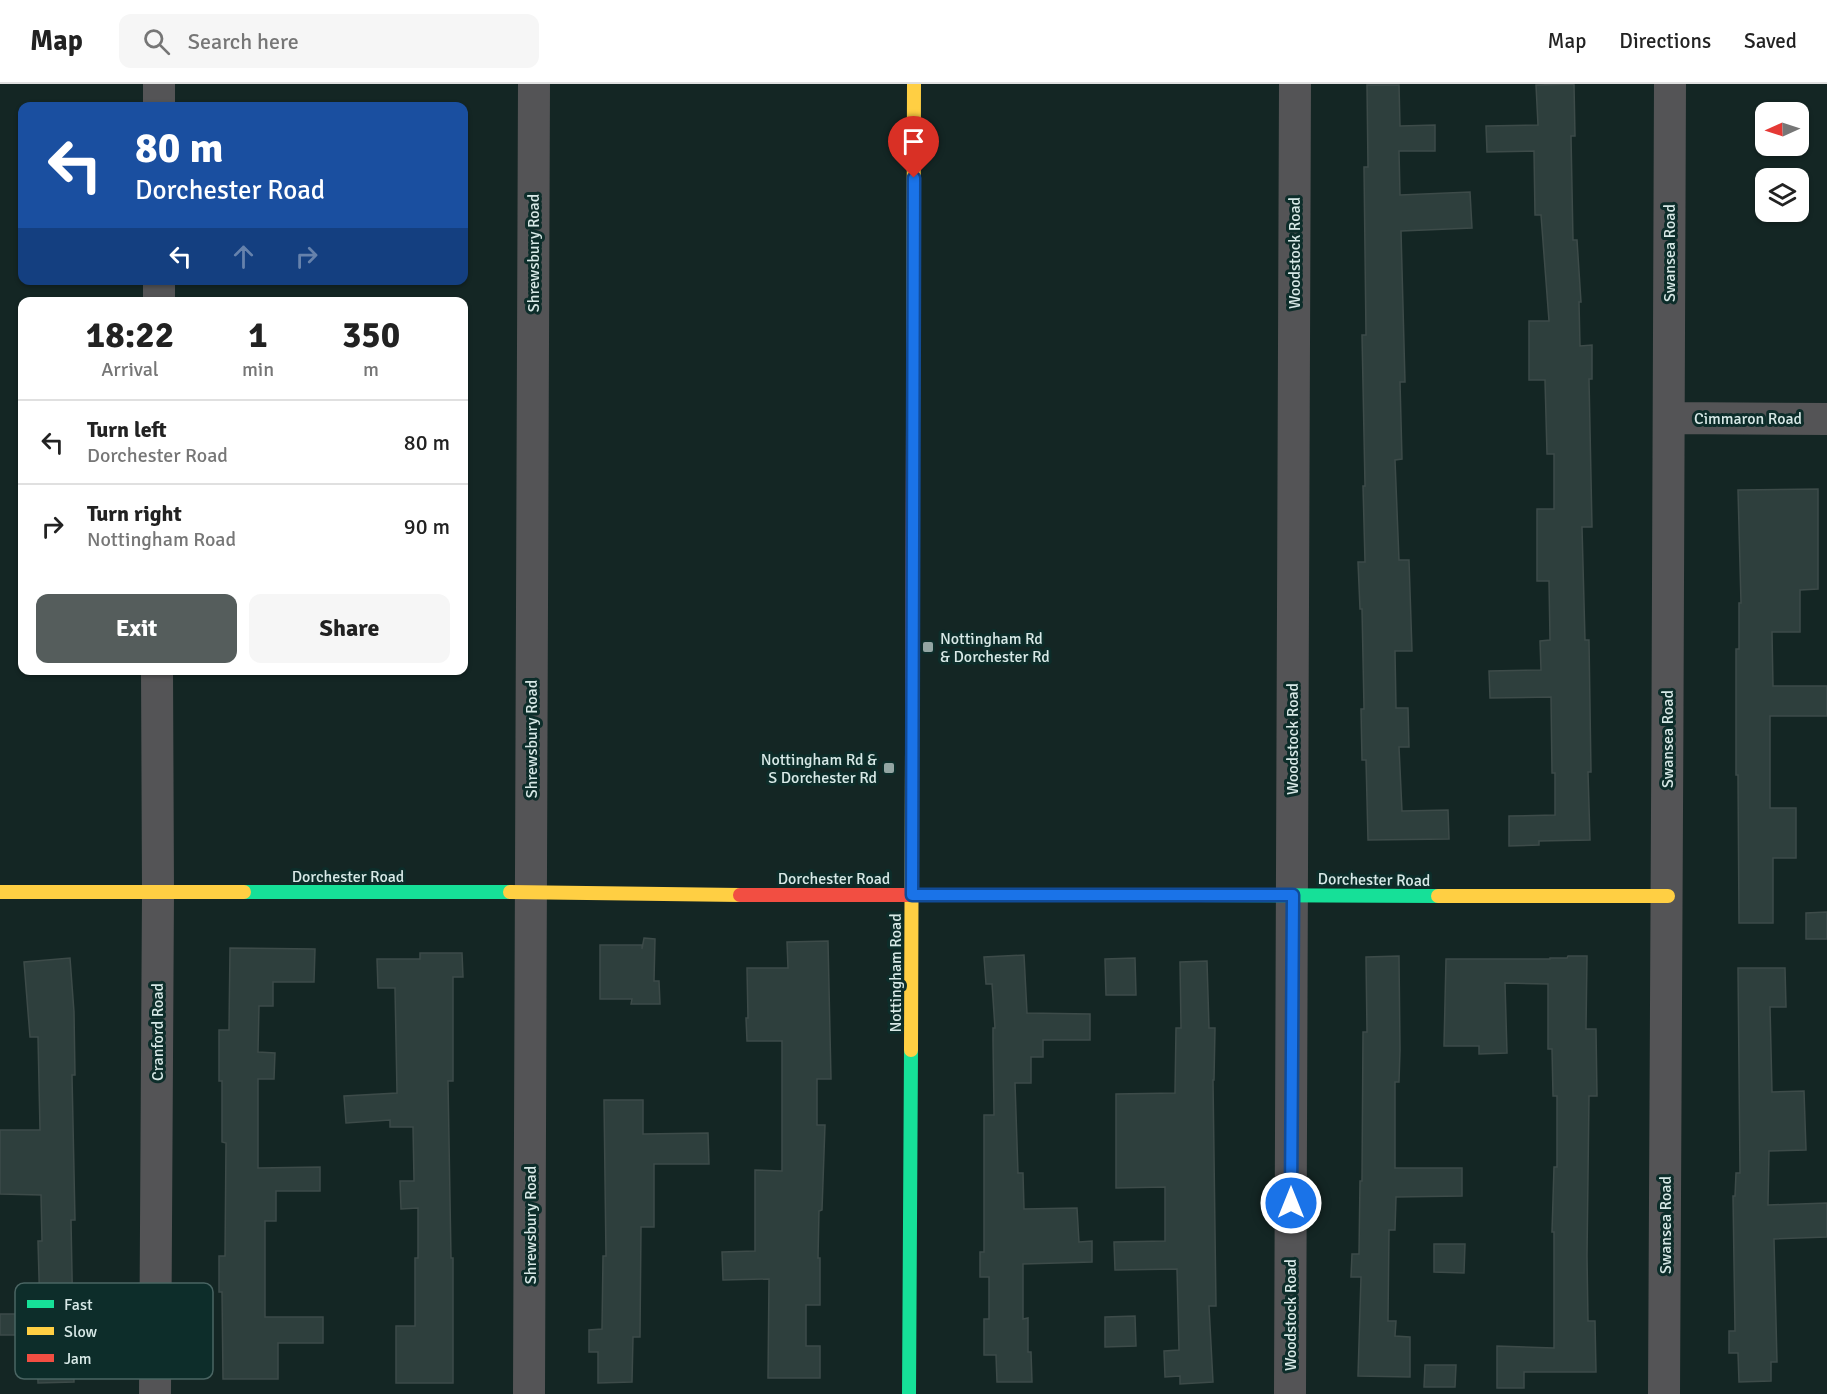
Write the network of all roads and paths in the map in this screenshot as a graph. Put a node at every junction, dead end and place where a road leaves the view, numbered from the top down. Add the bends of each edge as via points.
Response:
1 (159, 84) edge
2 (534, 84) edge
3 (915, 84) edge
4 (1295, 84) edge
5 (1670, 84) edge
6 (159, 102) edge
7 (1669, 418) junction
8 (1827, 419) edge
9 (157, 675) edge
10 (0, 892) edge
11 (158, 892) junction
12 (530, 892) junction
13 (912, 895) junction
14 (1293, 895) junction
15 (1668, 896) junction
16 (156, 1283) edge
17 (155, 1379) edge
18 (155, 1394) edge
19 (529, 1394) edge
20 (909, 1394) edge
21 (1290, 1394) edge
22 (1664, 1394) edge

1 - 6 street
2 - 12 street, Shrewsbury Road
3 - 13 street, Nottingham Road
4 - 14 street, Woodstock Road
5 - 7 street, Swansea Road
7 - 8 street, Cimmaron Road
7 - 15 street, Swansea Road
9 - 11 street, Cranford Road
10 - 11 street, Dorchester Road
11 - 12 street, Dorchester Road
11 - 16 street, Cranford Road
12 - 13 street, Dorchester Road
12 - 19 street, Shrewsbury Road
13 - 14 street, Dorchester Road
13 - 20 street, Nottingham Road
14 - 15 street, Dorchester Road
14 - 21 street, Woodstock Road
15 - 22 street, Swansea Road
17 - 18 street, Cranford Road

